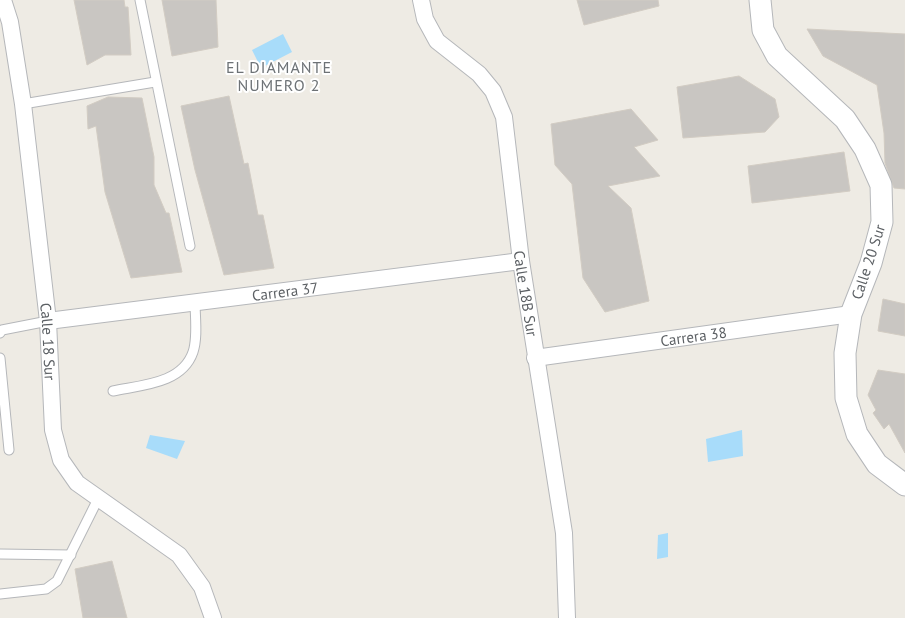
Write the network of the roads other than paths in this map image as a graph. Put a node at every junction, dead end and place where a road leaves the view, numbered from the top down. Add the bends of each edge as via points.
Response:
1 (3, 0) edge
2 (140, 0) edge
3 (421, 0) edge
4 (760, 0) edge
5 (156, 82) junction
6 (23, 104) junction
7 (190, 246) dead end
8 (521, 261) junction
9 (195, 301) junction
10 (851, 314) junction
11 (48, 322) junction
12 (0, 333) edge
13 (0, 358) edge
14 (535, 358) junction
15 (113, 391) dead end
16 (9, 450) dead end
17 (905, 485) edge
18 (98, 499) junction
19 (0, 554) edge
20 (71, 555) junction
21 (0, 594) edge
22 (213, 618) edge
23 (567, 618) edge

1 - 6 street, Calle 18 Sur via 10,22
2 - 5 lane
3 - 8 street, Calle 18B Sur via 425,19 437,41 479,74 492,91 504,117
4 - 10 street, Calle 20 Sur via 763,30 778,56 845,119 865,150 881,185 882,222
5 - 6 lane
5 - 7 lane
6 - 11 street, Calle 18 Sur
8 - 9 street, Carrera 37
8 - 14 street, Calle 18B Sur
9 - 11 street, Carrera 37
9 - 15 lane via 193,352 184,368 168,379
10 - 14 street, Carrera 38
10 - 17 street, Calle 20 Sur via 845,353 846,398 857,434 877,464
11 - 12 lane via 10,328
11 - 18 street, Calle 18 Sur via 53,430 61,460 77,483
13 - 16 lane
14 - 23 street, Calle 18B Sur via 564,533
18 - 20 lane
18 - 22 street, Calle 18 Sur via 179,555 202,587
19 - 20 lane
20 - 21 lane via 57,581 46,588

